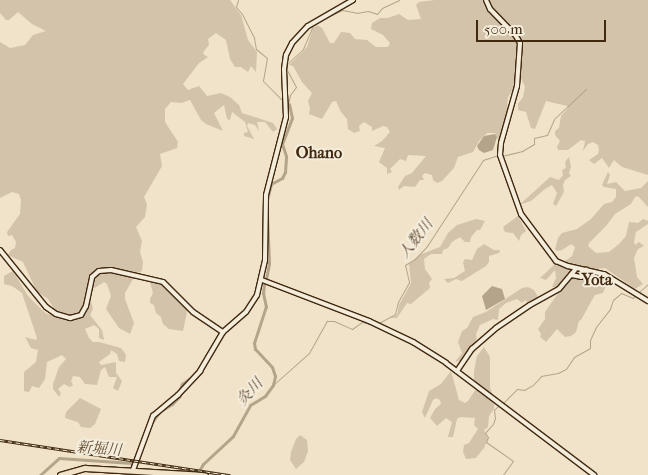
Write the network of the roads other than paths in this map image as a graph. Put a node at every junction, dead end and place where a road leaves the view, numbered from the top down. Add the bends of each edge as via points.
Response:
1 (353, 0) edge
2 (486, 0) edge
3 (0, 250) edge
4 (575, 270) dead end
5 (586, 270) junction
6 (570, 275) junction
7 (262, 280) junction
8 (648, 301) edge
9 (223, 332) junction
10 (457, 372) junction
11 (132, 470) junction
12 (198, 474) edge
13 (60, 475) edge
14 (205, 475) edge
15 (594, 475) edge

1 - 7 street via 311,23 291,45 284,63 285,126 266,195 266,256
2 - 5 street via 490,9 516,36 520,48 516,93 500,157 521,214 548,253 560,263
3 - 9 street via 46,307 61,316 73,318 81,315 92,277 106,270 164,282 193,312
4 - 6 street
5 - 6 street via 581,277
5 - 8 street via 608,276
6 - 10 street via 559,289 496,328 472,349
7 - 9 street via 249,308
7 - 10 street via 385,328 425,349
9 - 11 street via 200,371 178,396 153,416
10 - 15 street
11 - 12 main road
11 - 13 main road via 85,468
12 - 14 main road

